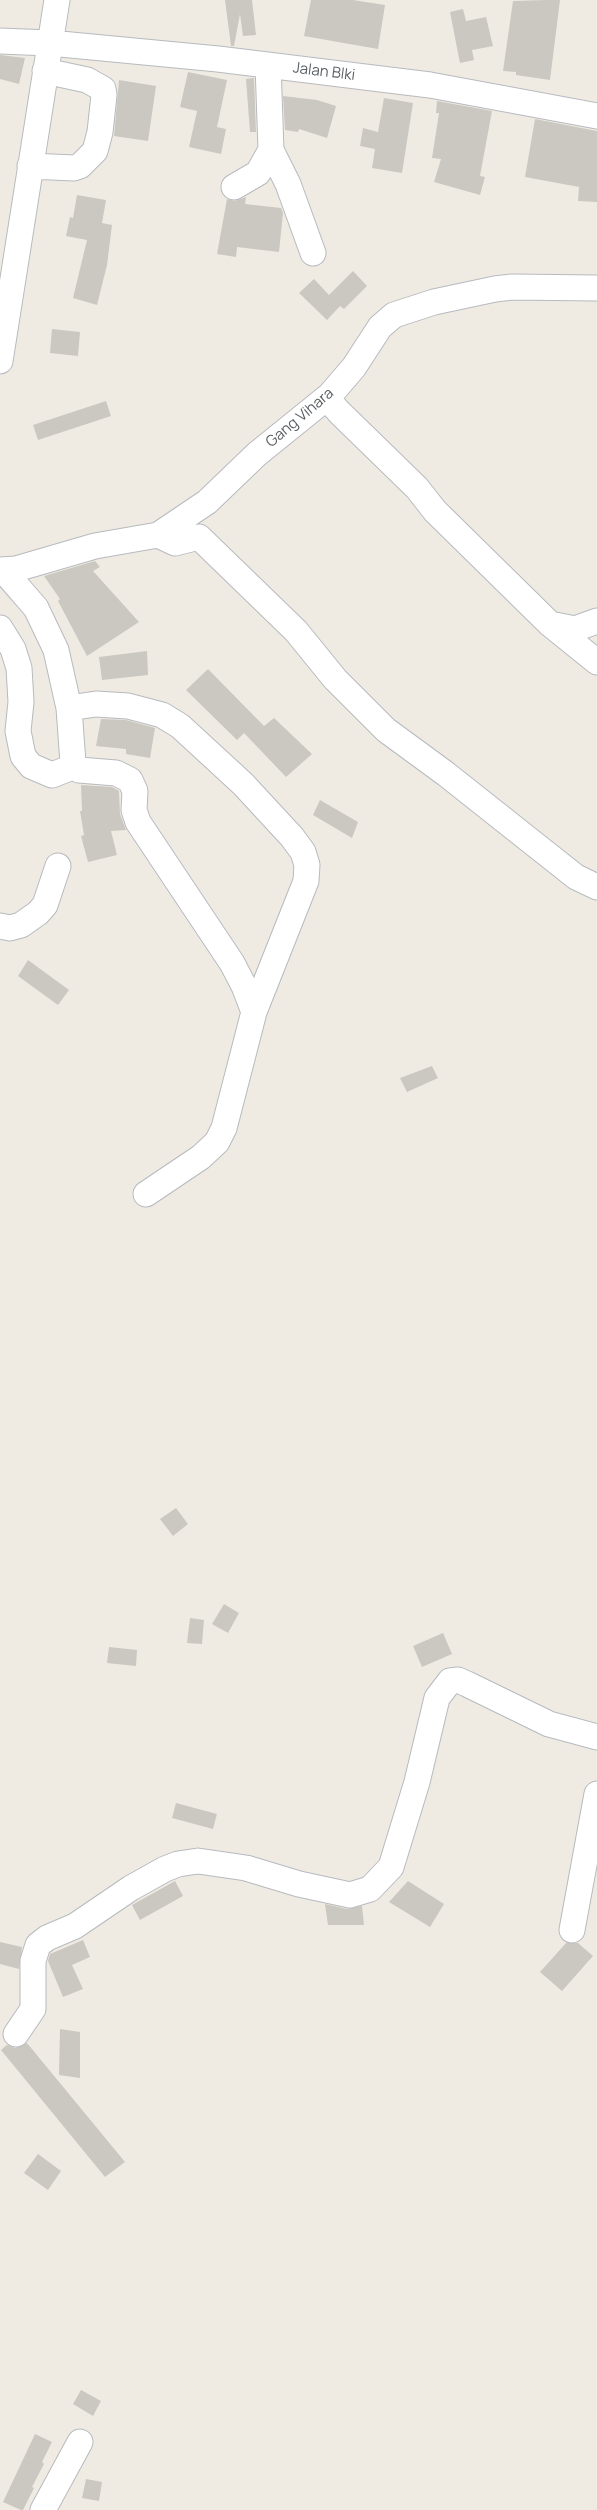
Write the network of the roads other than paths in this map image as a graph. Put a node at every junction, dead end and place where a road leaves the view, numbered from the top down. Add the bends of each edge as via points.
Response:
1 (56, 0) edge
2 (0, 41) edge
3 (50, 43) junction
4 (268, 65) junction
5 (45, 71) junction
6 (597, 116) edge
7 (271, 150) junction
8 (30, 166) junction
9 (234, 187) dead end
10 (313, 253) dead end
11 (597, 288) edge
12 (0, 360) edge
13 (330, 395) junction
14 (158, 535) junction
15 (2, 570) edge
16 (597, 621) edge
17 (550, 624) junction
18 (0, 628) edge
19 (597, 662) edge
20 (69, 708) junction
21 (76, 766) junction
22 (58, 866) dead end
23 (597, 887) edge
24 (0, 926) edge
25 (254, 1012) junction
26 (146, 1194) dead end
27 (597, 1737) edge
28 (597, 1794) edge
29 (572, 1930) dead end
30 (16, 2034) dead end
31 (80, 2442) dead end
32 (43, 2510) edge

1 - 3 street
2 - 3 street, Jalan Blki
3 - 4 street, Jalan Blki
3 - 5 street
4 - 6 street, Jalan Blki via 430,85
4 - 7 street
5 - 8 street
5 - 8 street via 100,85 104,95 102,119 95,151 87,161 74,168
7 - 9 street via 258,173
7 - 10 street via 288,184
8 - 12 street
11 - 13 street, Gang Vihara via 496,289 434,302 394,315 380,327 354,367
13 - 14 street, Gang Vihara via 257,454 207,502
13 - 17 street via 332,403 371,445
14 - 15 street, Gang Vihara via 95,546 16,569
14 - 23 street via 175,543 199,538 296,631 335,679 386,730 576,877
15 - 20 street via 24,592 42,618 61,669
16 - 17 street via 576,629
17 - 19 street
18 - 21 street via 13,649 19,668 21,702 18,731 23,756 31,766 52,775
20 - 21 street via 71,753
20 - 25 street via 96,704 128,706 162,715 180,726 243,784 303,852 307,865 306,881
21 - 25 street via 88,772 122,775 130,780 135,791 134,810 138,822 232,963
22 - 24 street via 38,913 21,925
25 - 26 street via 224,1128 217,1142 201,1157
27 - 30 street via 549,1724 458,1680 450,1681 437,1698 395,1858 389,1872 370,1889 350,1895 246,1868 198,1860 165,1869 75,1926 38,1944 32,1961 33,2009
28 - 29 street
31 - 32 street

